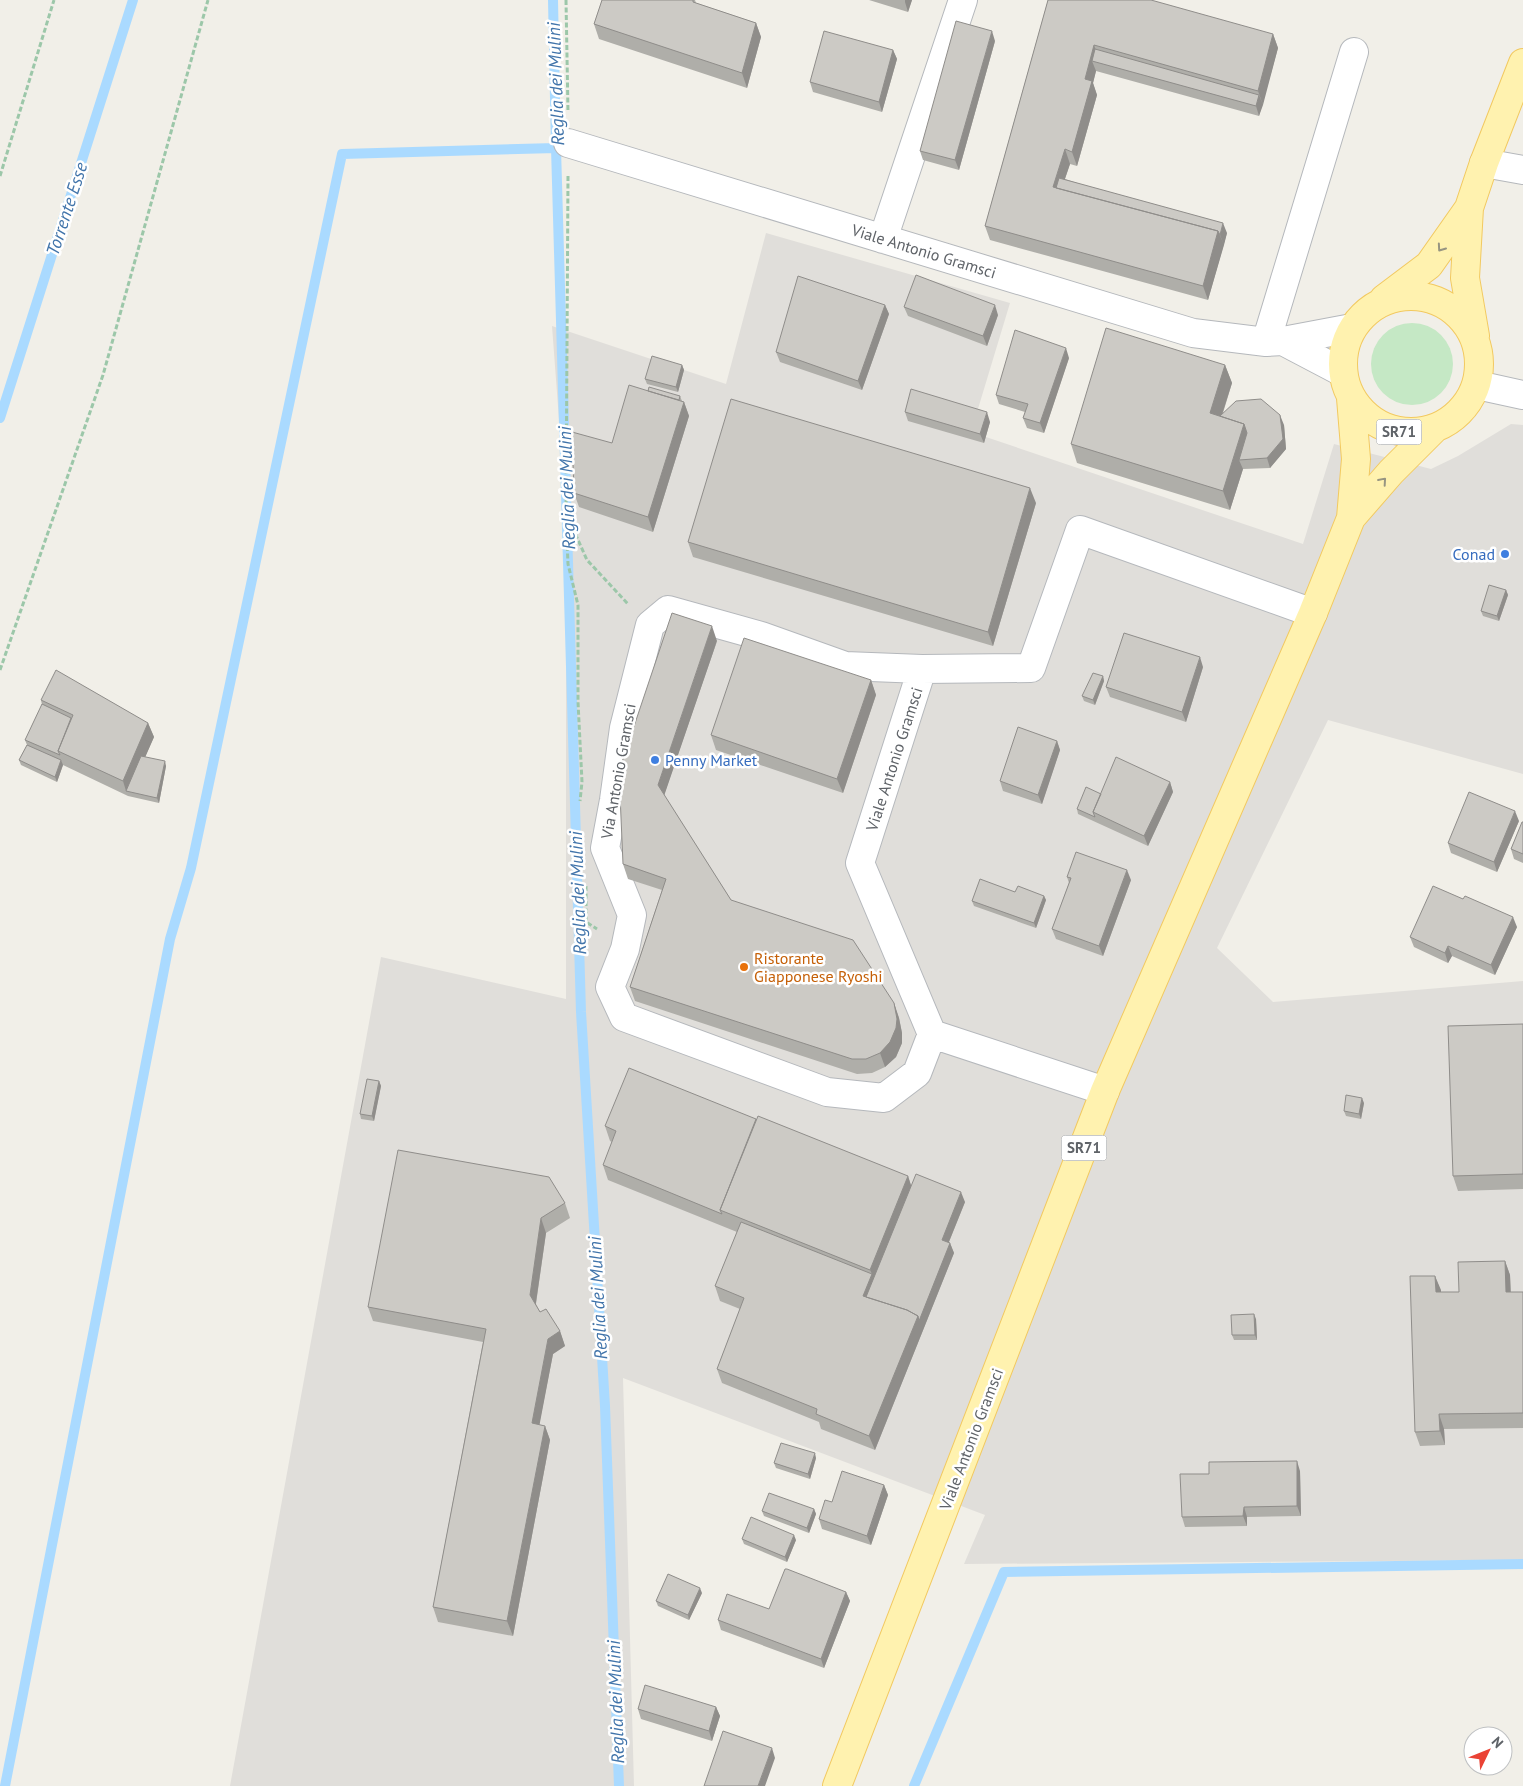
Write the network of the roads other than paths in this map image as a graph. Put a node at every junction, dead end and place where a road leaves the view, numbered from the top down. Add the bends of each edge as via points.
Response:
1 (963, 0) edge
2 (1354, 52) dead end
3 (1523, 63) edge
4 (568, 143) road end
5 (1484, 163) junction
6 (1523, 170) edge
7 (1469, 208) junction
8 (883, 239) junction
9 (1376, 304) junction
10 (1352, 328) junction
11 (1476, 341) junction
12 (1275, 342) junction
13 (1342, 372) junction
14 (1477, 385) junction
15 (1523, 396) edge
16 (1351, 398) junction
17 (1436, 428) junction
18 (1351, 518) junction
19 (1313, 613) junction
20 (922, 669) junction
21 (932, 1034) junction
22 (1105, 1091) junction
23 (837, 1786) edge

1 - 8 street
2 - 12 street
3 - 5 main road, Viale Antonio Gramsci / SR71
4 - 8 street, Viale Antonio Gramsci
5 - 6 street
5 - 7 main road, Viale Antonio Gramsci / SR71
7 -> 9 main road, Viale Antonio Gramsci / SR71 via 1429,265
7 - 11 main road, Viale Antonio Gramsci / SR71 via 1464,278
8 - 12 street, Viale Antonio Gramsci via 1193,333
9 - 10 main road, Viale Antonio Gramsci / SR71
9 - 11 main road, Viale Antonio Gramsci / SR71 via 1398,296 1423,296 1445,304 1464,320
10 - 12 street, Viale Antonio Gramsci
10 - 13 main road, Viale Antonio Gramsci / SR71 via 1344,349
11 - 14 main road, Viale Antonio Gramsci / SR71 via 1480,362
12 - 13 street, Viale Antonio Gramsci
13 - 16 main road, Viale Antonio Gramsci / SR71
14 - 15 street
14 - 17 main road, Viale Antonio Gramsci / SR71 via 1468,403 1453,418
16 - 17 main road, Viale Antonio Gramsci / SR71 via 1378,425 1397,432 1416,433
16 - 18 main road, Viale Antonio Gramsci / SR71 via 1356,459
18 -> 17 main road, Viale Antonio Gramsci / SR71 via 1391,472
18 - 19 main road, Viale Antonio Gramsci / SR71
19 - 20 street, Viale Antonio Gramsci via 1080,530 1031,668
19 - 22 main road, Viale Antonio Gramsci / SR71
20 - 21 street, Viale Antonio Gramsci via 860,863
20 - 21 street, Via Antonio Gramsci via 845,666 761,636 668,610 650,625 624,728 604,848 632,916 625,949 610,987 624,1017 827,1092 884,1098 917,1073
21 - 22 street
22 - 23 main road, Viale Antonio Gramsci / SR71

